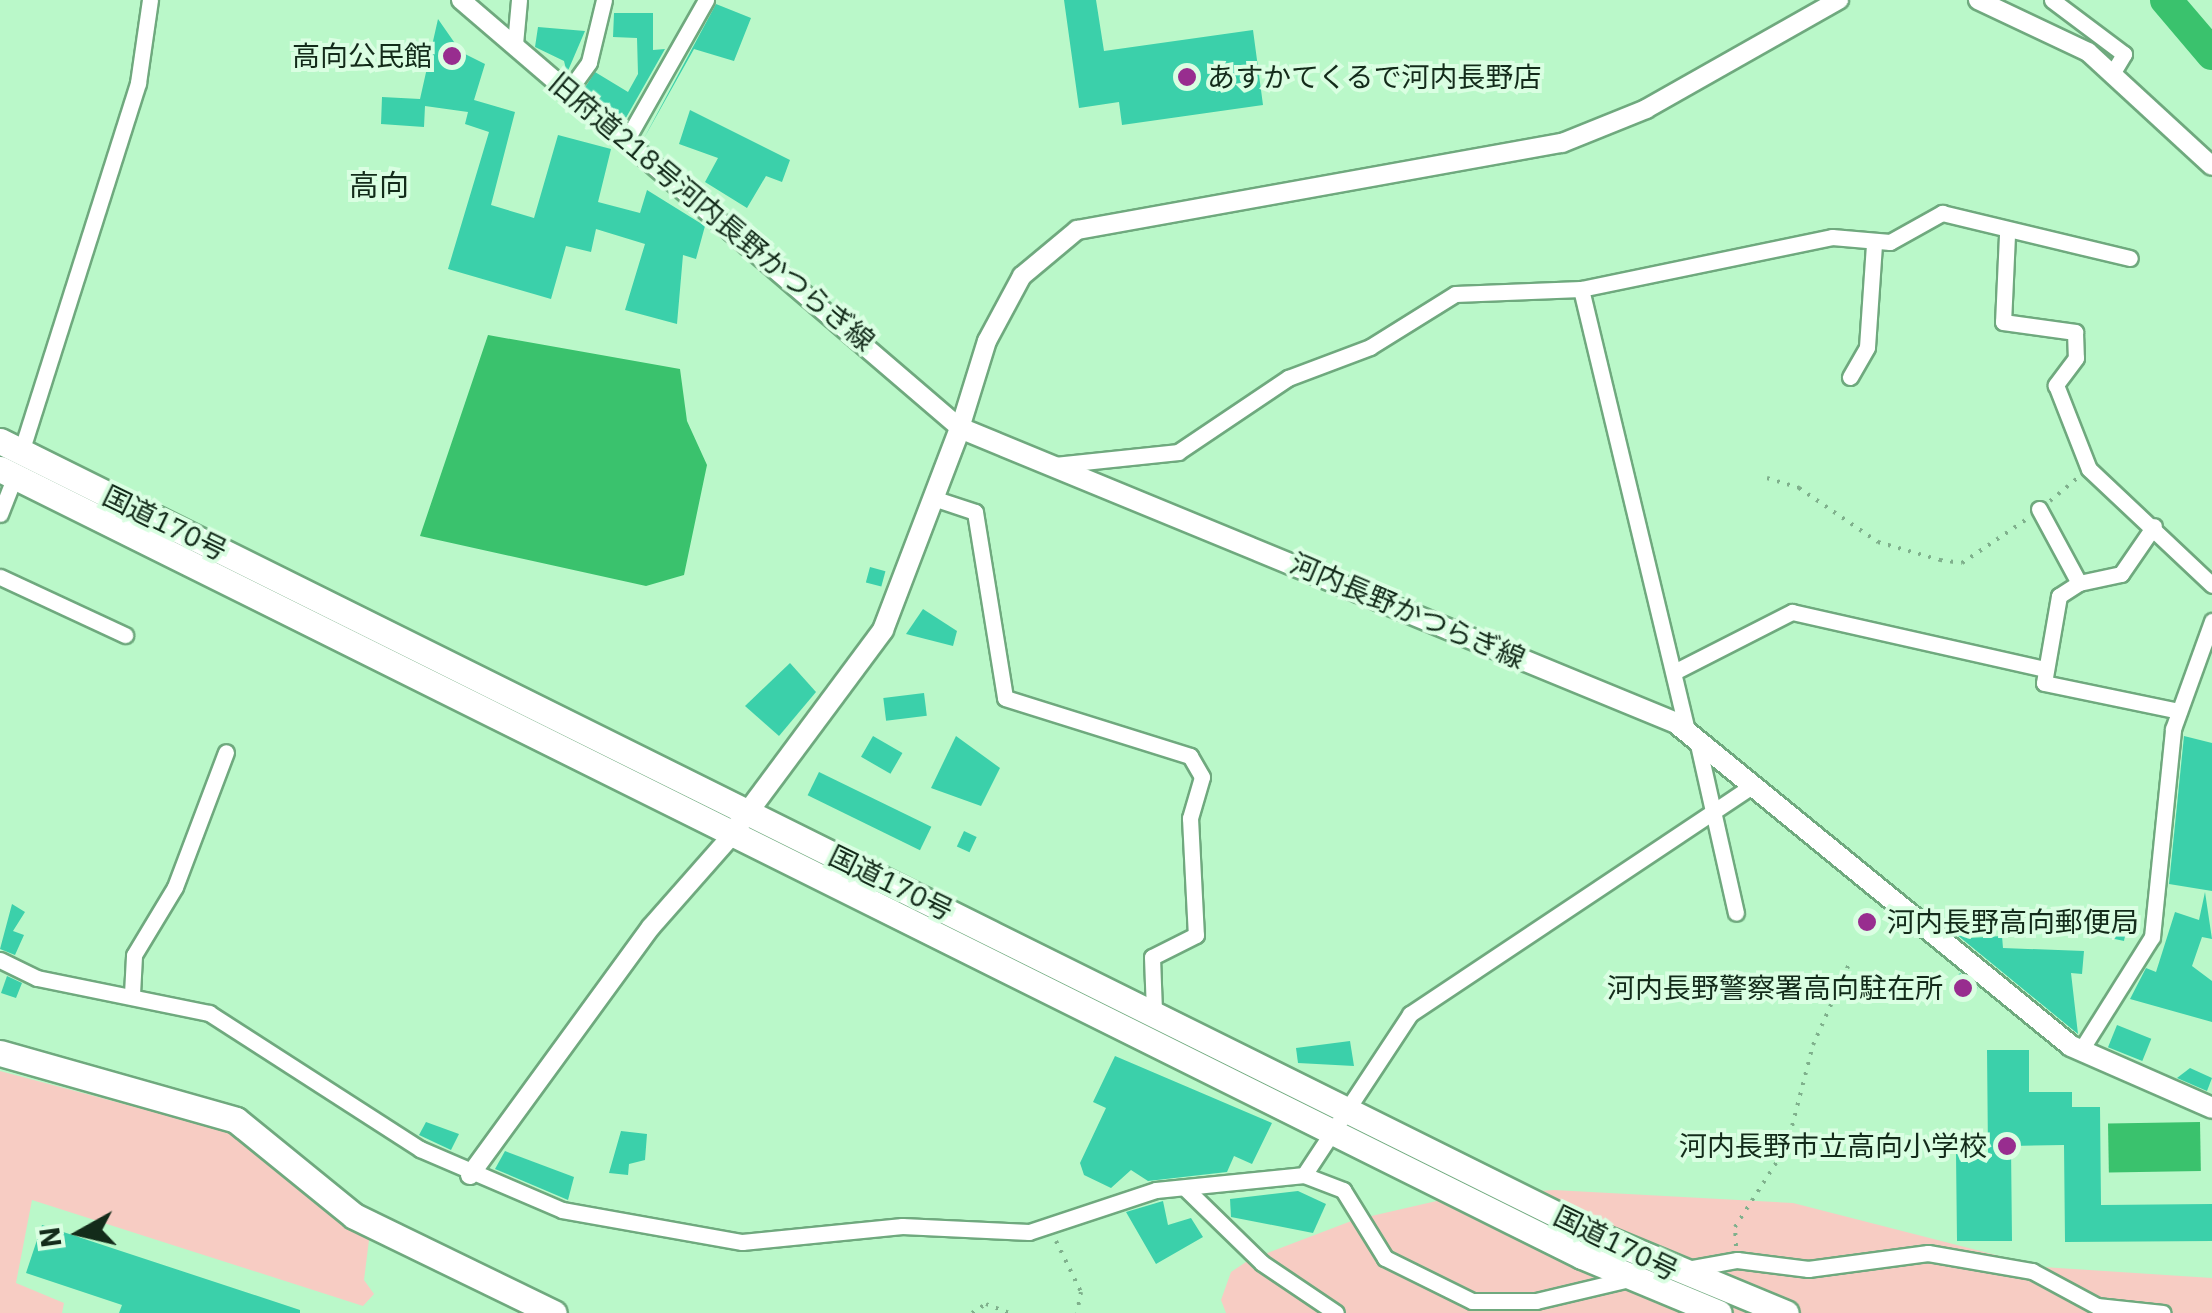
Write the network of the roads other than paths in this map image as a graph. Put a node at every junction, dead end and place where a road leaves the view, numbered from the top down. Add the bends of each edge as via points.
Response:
1 (150, 0) edge
2 (461, 0) edge
3 (518, 0) edge
4 (604, 0) edge
5 (706, 0) edge
6 (1839, 0) edge
7 (1978, 0) edge
8 (2052, 0) edge
9 (515, 44) junction
10 (2112, 74) junction
11 (569, 90) junction
12 (627, 139) junction
13 (2212, 166) edge
14 (2007, 236) junction
15 (1874, 244) junction
16 (2130, 258) dead end
17 (1581, 289) junction
18 (1850, 378) dead end
19 (960, 428) junction
20 (9, 460) edge
21 (1055, 465) junction
22 (936, 499) junction
23 (2039, 510) road end
24 (0, 514) edge
25 (2154, 526) junction
26 (0, 578) edge
27 (2080, 583) junction
28 (2212, 585) edge
29 (2212, 621) edge
30 (125, 635) dead end
31 (2044, 669) junction
32 (1678, 670) junction
33 (2179, 711) junction
34 (1692, 736) junction
35 (226, 752) dead end
36 (1752, 786) junction
37 (746, 813) junction
38 (1712, 813) junction
39 (732, 835) junction
40 (1736, 913) dead end
41 (0, 960) edge
42 (132, 994) junction
43 (1154, 1012) junction
44 (2081, 1050) junction
45 (0, 1053) edge
46 (1347, 1108) junction
47 (2212, 1108) edge
48 (1331, 1131) junction
49 (1304, 1175) junction
50 (470, 1176) junction
51 (1184, 1188) junction
52 (1676, 1272) junction
53 (1633, 1278) junction
54 (554, 1313) edge
55 (1336, 1313) edge
56 (1719, 1313) edge
57 (1786, 1313) edge
58 (2163, 1313) edge

1 - 20 street via 138,83
2 - 9 street, 旧府道218号河内長野かつらぎ線
3 - 9 street
4 - 11 street via 590,62
5 - 12 street
6 - 19 street via 1646,109 1562,143 1077,230 1022,276 987,342
7 - 10 street via 2045,25
8 - 10 street via 2124,54
9 - 11 street, 旧府道218号河内長野かつらぎ線
10 - 13 street
11 - 12 street, 旧府道218号河内長野かつらぎ線
12 - 19 street, 旧府道218号河内長野かつらぎ線
14 - 15 street via 1942,213
14 - 16 street
14 - 25 street via 2003,322 2075,332 2076,358 2056,385 2089,469
15 - 17 street via 1832,237
15 - 18 street via 1867,347
17 - 21 street via 1455,294 1370,347 1288,378 1178,452
17 - 32 street via 1664,648
19 - 21 main road, 河内長野かつらぎ線
19 - 22 main road
20 - 24 street
20 - 37 highway, 国道170号
20 - 39 highway, 国道170号
21 - 34 main road, 河内長野かつらぎ線
22 - 37 main road via 850,686
22 - 43 street via 975,512 1005,698 1190,756 1202,777 1190,818 1196,935 1152,956
23 - 27 street
25 - 27 street via 2120,574
25 - 28 street
26 - 30 street
27 - 31 street via 2059,596
29 - 33 street
31 - 32 street via 1792,612
31 - 33 street via 2044,683
32 - 34 street
33 - 44 street via 2152,937
34 - 36 main road, 河内長野かつらぎ線
34 - 38 street
35 - 42 street via 175,887 134,955
36 - 38 street
36 - 44 main road, 河内長野かつらぎ線
37 - 39 main road
37 - 43 highway, 国道170号
38 - 40 street
38 - 46 street via 1410,1014
39 - 48 highway, 国道170号
39 - 50 street via 651,928
41 - 42 street via 37,978
42 - 50 street via 209,1013
43 - 46 highway, 国道170号
44 - 47 main road, 河内長野かつらぎ線
45 - 54 highway via 236,1120 354,1216
46 - 48 street
46 - 52 highway, 国道170号
48 - 49 street
48 - 53 highway, 国道170号
49 - 51 street
49 - 53 street via 1343,1190 1384,1258 1472,1301 1536,1301
50 - 51 street via 562,1210 688,1238 800,1240 902,1226 1051,1230
51 - 55 street via 1262,1264
52 - 57 highway, 国道170号
52 - 58 street via 1737,1260 1808,1268 1928,1253 2032,1271 2097,1306
53 - 56 highway, 国道170号

